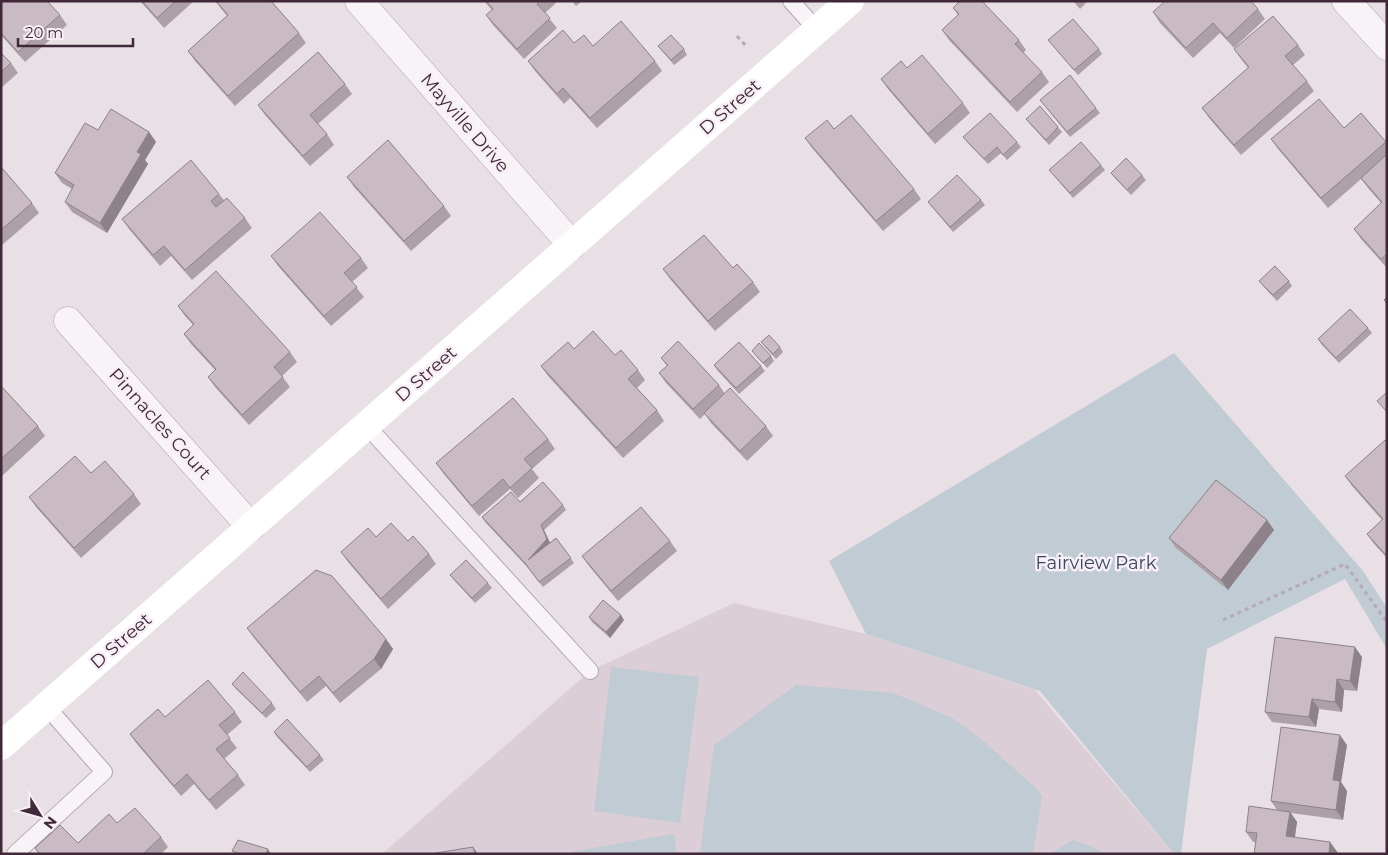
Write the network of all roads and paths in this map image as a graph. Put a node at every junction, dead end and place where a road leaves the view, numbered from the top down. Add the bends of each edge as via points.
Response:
1 (359, 1) edge
2 (791, 1) edge
3 (850, 1) edge
4 (1346, 1) edge
5 (817, 30) junction
6 (737, 36) dead end
7 (1387, 46) edge
8 (748, 48) dead end
9 (572, 245) junction
10 (68, 321) dead end
11 (367, 426) junction
12 (251, 527) junction
13 (1223, 620) dead end
14 (1387, 622) edge
15 (590, 670) dead end
16 (47, 707) junction
17 (1, 746) edge
18 (1, 846) edge
19 (8, 854) edge
20 (15, 854) edge

1 - 9 street, Mayville Drive
2 - 5 lane
3 - 5 main road, D Street
4 - 7 street
5 - 9 main road, D Street
6 - 8 path
9 - 11 main road, D Street
10 - 12 street, Pinnacles Court
11 - 12 main road, D Street
11 - 15 lane
12 - 16 main road, D Street
13 - 14 path via 1345,564
16 - 17 main road, D Street
16 - 20 lane via 104,772
18 - 19 lane

